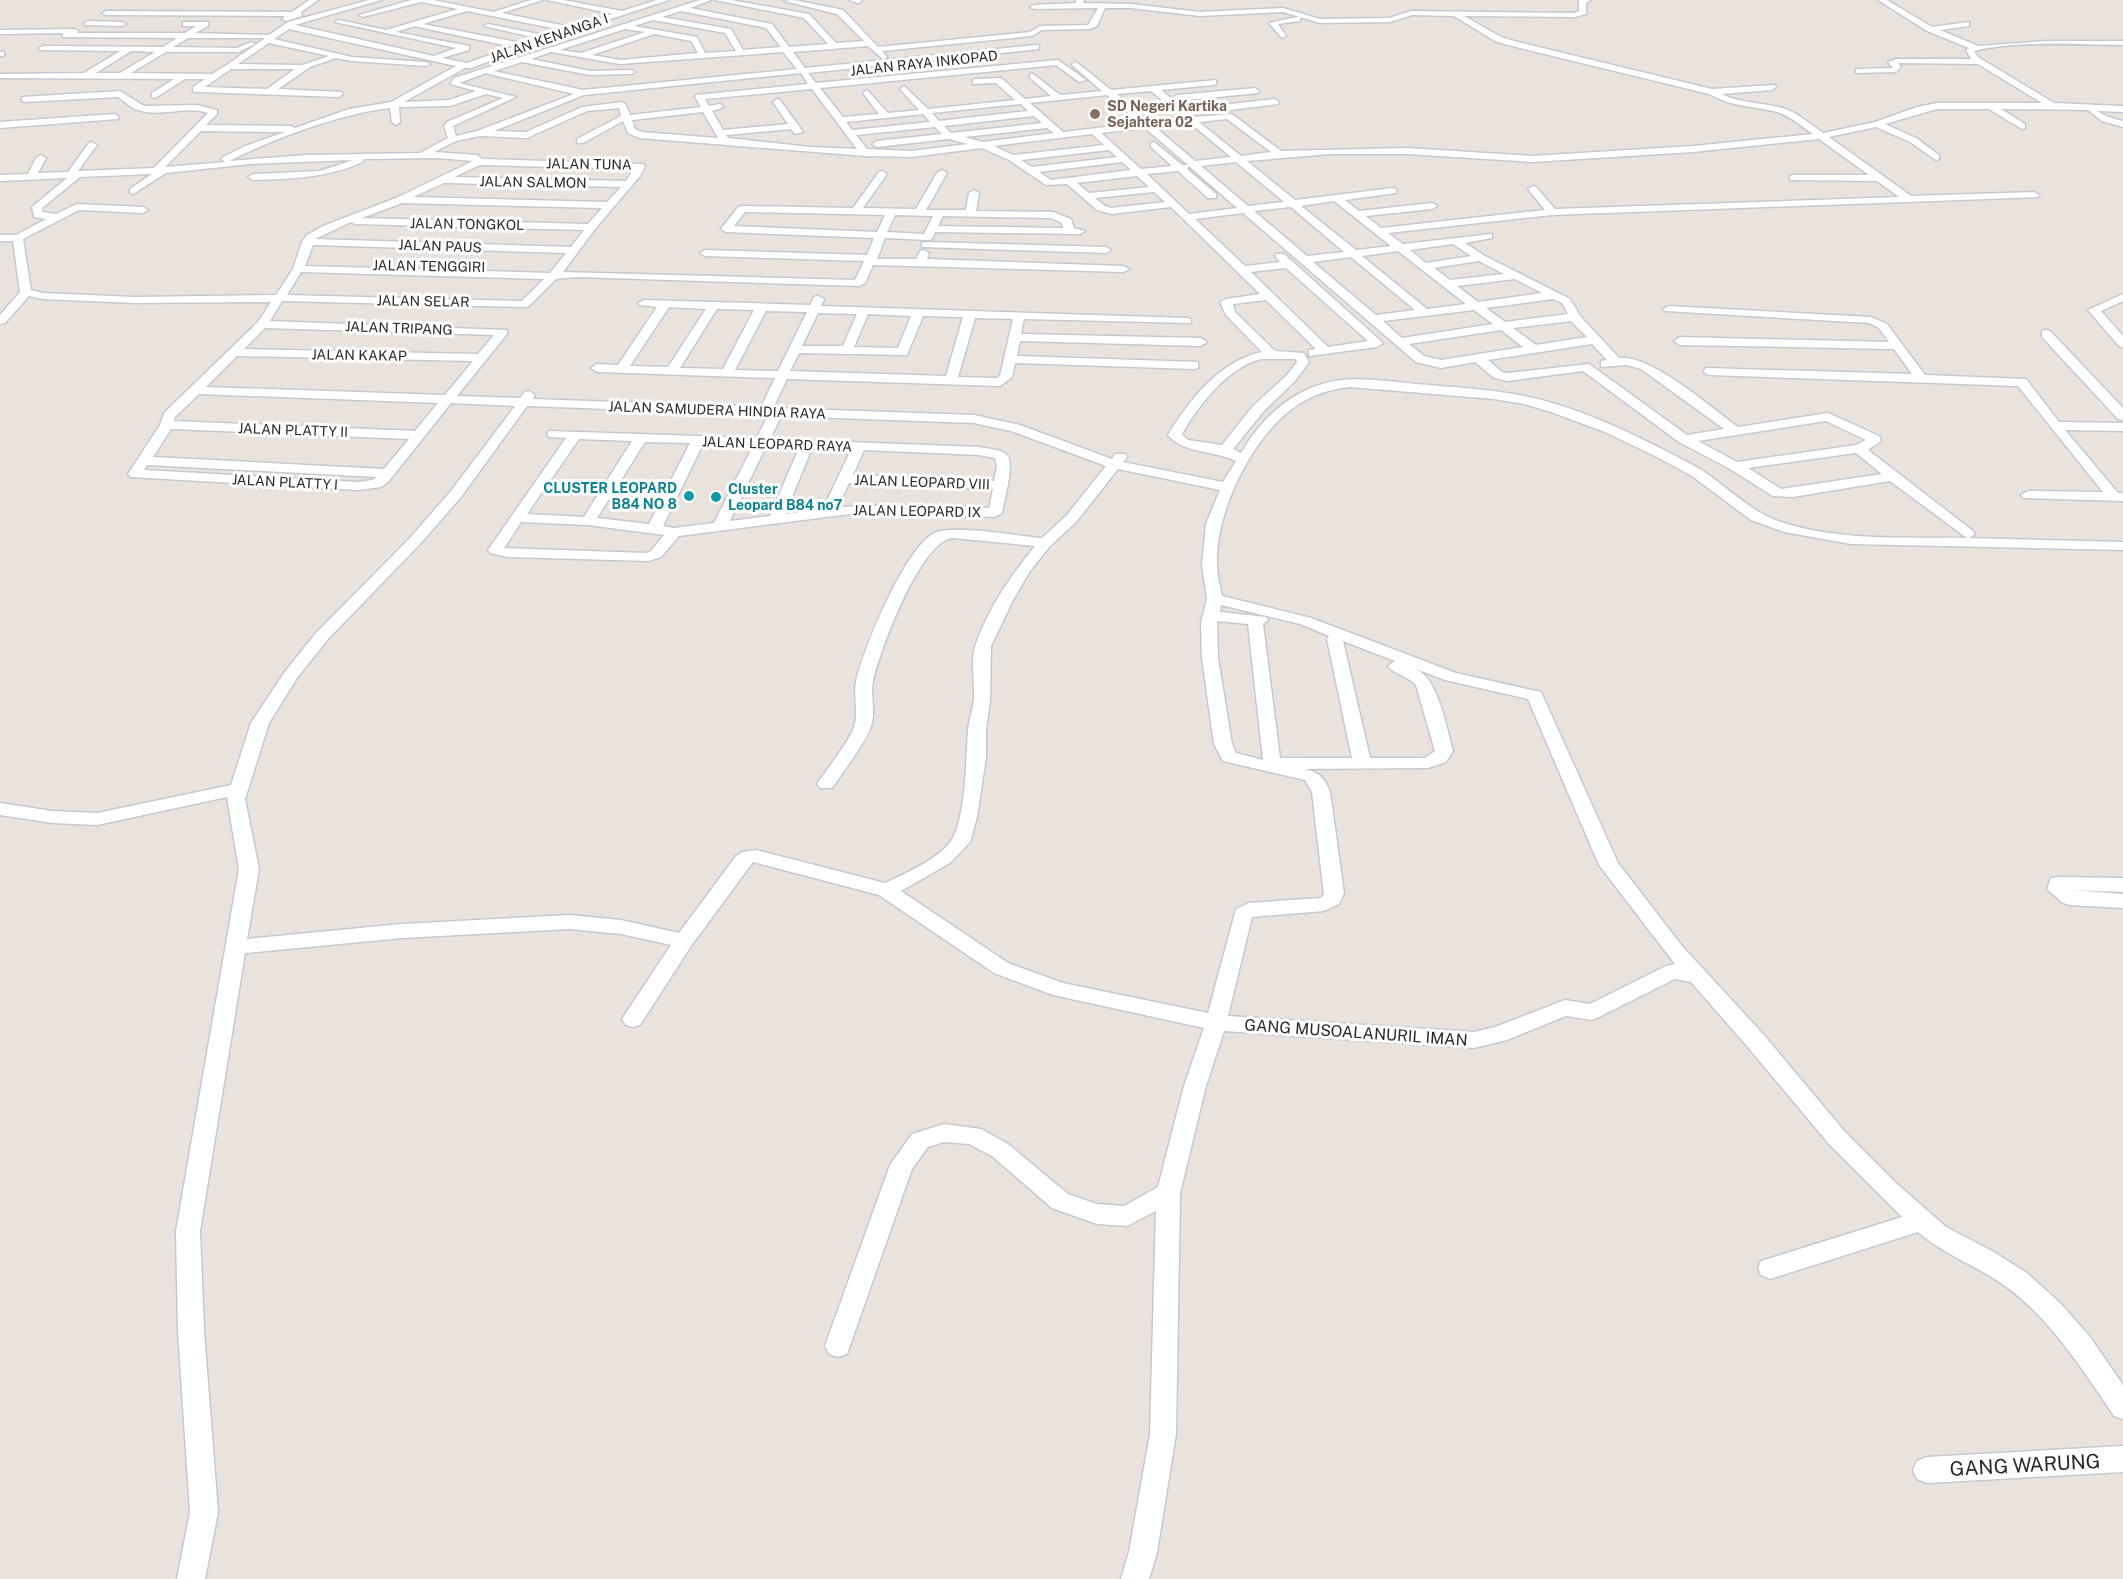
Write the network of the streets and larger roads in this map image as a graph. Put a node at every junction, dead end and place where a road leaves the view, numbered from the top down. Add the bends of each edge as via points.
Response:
1 (322, 0) edge
2 (366, 0) edge
3 (378, 0) edge
4 (421, 0) edge
5 (539, 0) edge
6 (551, 0) edge
7 (635, 0) edge
8 (665, 0) edge
9 (707, 0) edge
10 (719, 0) edge
11 (783, 0) edge
12 (824, 0) edge
13 (1264, 0) edge
14 (1587, 0) edge
15 (1882, 0) edge
16 (497, 2) dead end
17 (1079, 2) edge
18 (310, 3) edge
19 (122, 4) dead end
20 (171, 4) dead end
21 (442, 4) junction
22 (654, 4) junction
23 (810, 4) junction
24 (519, 6) junction
25 (1102, 6) junction
26 (1034, 7) dead end
27 (466, 9) junction
28 (681, 9) junction
29 (419, 10) dead end
30 (542, 10) dead end
31 (1274, 10) junction
32 (789, 12) junction
33 (106, 13) junction
34 (623, 13) junction
35 (1455, 13) junction
36 (156, 14) junction
37 (190, 14) junction
38 (293, 14) junction
39 (492, 14) junction
40 (575, 17) dead end
41 (653, 18) junction
42 (1307, 18) junction
43 (385, 20) dead end
44 (1376, 20) junction
45 (598, 21) junction
46 (339, 22) junction
47 (88, 23) junction
48 (130, 24) dead end
49 (205, 24) junction
50 (216, 24) dead end
51 (413, 24) junction
52 (456, 24) dead end
53 (1966, 24) dead end
54 (288, 26) junction
55 (362, 27) junction
56 (626, 27) junction
57 (439, 28) junction
58 (574, 29) junction
59 (1383, 29) dead end
60 (1930, 29) junction
61 (310, 30) junction
62 (75, 31) junction
63 (969, 31) dead end
64 (0, 32) edge
65 (386, 32) junction
66 (656, 32) junction
67 (601, 34) junction
68 (66, 35) junction
69 (1027, 35) junction
70 (186, 36) junction
71 (1282, 36) dead end
72 (408, 37) junction
73 (546, 37) junction
74 (683, 37) junction
75 (267, 38) junction
76 (984, 39) junction
77 (494, 40) junction
78 (871, 40) junction
79 (32, 43) dead end
80 (53, 43) junction
81 (2123, 43) edge
82 (378, 45) junction
83 (522, 46) junction
84 (834, 46) junction
85 (466, 48) junction
86 (1977, 48) junction
87 (129, 49) junction
88 (165, 49) junction
89 (647, 49) dead end
90 (1039, 49) junction
91 (202, 50) junction
92 (551, 50) junction
93 (785, 50) junction
94 (877, 50) junction
95 (741, 53) junction
96 (242, 56) junction
97 (337, 56) junction
98 (580, 56) junction
99 (704, 56) junction
100 (435, 57) junction
101 (680, 58) junction
102 (667, 59) junction
103 (185, 60) dead end
104 (524, 60) junction
105 (611, 62) junction
106 (888, 62) junction
107 (939, 62) junction
108 (1059, 62) junction
109 (1980, 62) junction
110 (311, 63) junction
111 (177, 66) dead end
112 (227, 66) junction
113 (465, 66) junction
114 (302, 67) junction
115 (1075, 68) junction
116 (1929, 69) dead end
117 (1993, 69) junction
118 (486, 71) junction
119 (1859, 71) dead end
120 (636, 72) dead end
121 (803, 73) junction
122 (951, 73) junction
123 (1053, 74) dead end
124 (67, 75) junction
125 (86, 75) junction
126 (1043, 75) dead end
127 (0, 76) edge
128 (122, 76) junction
129 (1033, 76) junction
130 (160, 77) junction
131 (183, 77) junction
132 (211, 77) junction
133 (1021, 77) dead end
134 (232, 78) dead end
135 (275, 78) dead end
136 (285, 78) junction
137 (688, 78) junction
138 (1010, 79) dead end
139 (998, 80) junction
140 (858, 82) junction
141 (1213, 82) dead end
142 (49, 85) dead end
143 (814, 87) junction
144 (1772, 87) dead end
145 (914, 88) dead end
146 (1153, 88) junction
147 (40, 90) dead end
148 (271, 90) junction
149 (485, 91) junction
150 (1010, 91) junction
151 (1255, 91) dead end
152 (998, 92) dead end
153 (1110, 92) junction
154 (1712, 92) junction
155 (584, 93) junction
156 (339, 94) dead end
157 (616, 94) junction
158 (1097, 94) junction
159 (155, 95) dead end
160 (699, 97) junction
161 (823, 97) junction
162 (571, 98) junction
163 (812, 98) dead end
164 (1058, 98) junction
165 (927, 99) dead end
166 (1166, 99) junction
167 (788, 101) dead end
168 (915, 101) junction
169 (171, 102) dead end
170 (777, 102) junction
171 (1021, 102) junction
172 (1275, 102) dead end
173 (765, 103) dead end
174 (394, 104) junction
175 (622, 105) junction
176 (1246, 105) junction
177 (730, 106) dead end
178 (1991, 106) junction
179 (2053, 106) junction
180 (194, 108) junction
181 (2086, 108) junction
182 (707, 109) junction
183 (2123, 110) edge
184 (926, 112) junction
185 (1182, 112) junction
186 (1269, 112) dead end
187 (8, 113) dead end
188 (1035, 113) junction
189 (664, 114) junction
190 (785, 114) junction
191 (1258, 114) junction
192 (773, 115) dead end
193 (886, 116) junction
194 (115, 117) dead end
195 (1229, 117) junction
196 (626, 118) junction
197 (208, 120) junction
198 (244, 120) dead end
199 (726, 120) dead end
200 (843, 120) junction
201 (1191, 120) junction
202 (714, 121) junction
203 (396, 122) dead end
204 (0, 124) edge
205 (937, 124) junction
206 (1877, 124) junction
207 (2123, 124) edge
208 (1049, 125) junction
209 (794, 126) junction
210 (1140, 126) junction
211 (2022, 126) dead end
212 (200, 128) junction
213 (302, 129) junction
214 (1094, 131) junction
215 (480, 133) junction
216 (851, 133) junction
217 (1061, 135) junction
218 (950, 136) junction
219 (1821, 136) junction
220 (723, 137) junction
221 (453, 139) junction
222 (803, 139) junction
223 (580, 141) dead end
224 (756, 143) junction
225 (92, 145) dead end
226 (986, 146) junction
227 (1112, 147) junction
228 (863, 149) junction
229 (812, 150) junction
230 (1280, 154) junction
231 (421, 155) junction
232 (367, 156) junction
233 (1936, 157) dead end
234 (41, 158) dead end
235 (1012, 158) junction
236 (1125, 159) junction
237 (1239, 159) junction
238 (478, 162) junction
239 (1189, 166) junction
240 (217, 168) junction
241 (161, 170) junction
242 (1033, 170) junction
243 (942, 173) dead end
244 (1139, 173) junction
245 (74, 174) junction
246 (882, 174) dead end
247 (32, 176) junction
248 (253, 177) dead end
249 (0, 178) edge
250 (1793, 178) dead end
251 (1880, 178) junction
252 (440, 180) junction
253 (1069, 181) junction
254 (626, 184) junction
255 (1155, 189) junction
256 (1533, 189) dead end
257 (133, 191) dead end
258 (1393, 191) dead end
259 (974, 193) dead end
260 (2034, 195) dead end
261 (1088, 196) junction
262 (1336, 198) junction
263 (400, 200) junction
264 (1910, 200) junction
265 (1292, 203) junction
266 (1172, 204) junction
267 (609, 206) junction
268 (1432, 206) dead end
269 (1245, 209) junction
270 (143, 210) dead end
271 (1231, 211) junction
272 (855, 212) junction
273 (1552, 212) junction
274 (891, 213) junction
275 (919, 213) junction
276 (939, 213) junction
277 (971, 213) junction
278 (1357, 214) junction
279 (57, 217) junction
280 (1186, 217) junction
281 (344, 221) junction
282 (457, 224) junction
283 (508, 225) junction
284 (591, 227) junction
285 (1381, 231) junction
286 (881, 235) junction
287 (1488, 236) dead end
288 (929, 237) junction
289 (0, 238) edge
290 (18, 238) junction
291 (307, 242) junction
292 (1455, 242) junction
293 (435, 246) junction
294 (488, 248) junction
295 (1402, 248) junction
296 (573, 250) junction
297 (1106, 250) dead end
298 (708, 253) junction
299 (1353, 254) junction
300 (1481, 258) junction
301 (871, 260) junction
302 (1304, 260) junction
303 (920, 262) junction
304 (1289, 264) junction
305 (299, 266) junction
306 (1425, 266) junction
307 (1124, 269) dead end
308 (1242, 270) junction
309 (557, 273) junction
310 (1516, 276) junction
311 (826, 282) junction
312 (1448, 284) junction
313 (26, 292) junction
314 (1554, 295) junction
315 (1269, 296) junction
316 (2123, 297) edge
317 (280, 298) junction
318 (644, 303) dead end
319 (665, 304) junction
320 (713, 306) junction
321 (1476, 306) junction
322 (762, 307) junction
323 (814, 309) junction
324 (1669, 309) dead end
325 (864, 311) junction
326 (918, 313) junction
327 (1425, 313) junction
328 (389, 314) junction
329 (970, 314) junction
330 (1019, 316) junction
331 (1574, 317) junction
332 (514, 318) junction
333 (1371, 319) junction
334 (1, 321) edge
335 (1187, 321) dead end
336 (262, 324) junction
337 (1503, 326) junction
338 (2046, 334) dead end
339 (1014, 337) junction
340 (1593, 340) junction
341 (1680, 341) dead end
342 (1201, 342) dead end
343 (1398, 342) junction
344 (2123, 344) edge
345 (1899, 346) junction
346 (1533, 348) junction
347 (796, 349) junction
348 (847, 350) junction
349 (1325, 351) junction
350 (235, 352) junction
351 (903, 352) junction
352 (1272, 355) junction
353 (1300, 356) junction
354 (483, 358) junction
355 (1478, 358) junction
356 (1010, 359) junction
357 (1616, 362) junction
358 (1194, 365) dead end
359 (1585, 367) junction
360 (597, 368) dead end
361 (624, 369) junction
362 (672, 371) junction
363 (1710, 371) dead end
364 (727, 373) junction
365 (784, 375) junction
366 (1920, 377) junction
367 (894, 380) junction
368 (951, 381) junction
369 (199, 387) junction
370 (450, 396) junction
371 (528, 399) junction
372 (772, 408) junction
373 (2123, 416) edge
374 (167, 425) junction
375 (2055, 426) junction
376 (2123, 427) edge
377 (1735, 431) junction
378 (554, 434) dead end
379 (419, 435) junction
380 (575, 435) junction
381 (641, 438) junction
382 (698, 440) junction
383 (1684, 440) junction
384 (761, 443) junction
385 (807, 445) junction
386 (859, 447) junction
387 (1859, 449) junction
388 (1225, 450) junction
389 (1243, 459) junction
390 (1118, 460) junction
391 (1735, 466) junction
392 (1893, 476) junction
393 (844, 478) junction
394 (1229, 483) junction
395 (999, 485) junction
396 (2028, 495) dead end
397 (2119, 497) edge
398 (829, 512) junction
399 (518, 518) junction
400 (775, 520) junction
401 (588, 521) junction
402 (720, 526) junction
403 (653, 531) junction
404 (674, 532) junction
405 (1812, 532) junction
406 (1968, 534) junction
407 (2123, 539) edge
408 (1045, 543) junction
409 (2123, 546) edge
410 (1213, 607) junction
411 (1255, 619) junction
412 (1335, 639) junction
413 (1362, 764) junction
414 (826, 784) dead end
415 (239, 789) junction
416 (0, 809) edge
417 (2123, 885) edge
418 (886, 890) junction
419 (2123, 901) edge
420 (684, 941) junction
421 (237, 947) junction
422 (1695, 976) junction
423 (633, 1019) dead end
424 (1216, 1023) junction
425 (1168, 1193) junction
426 (1922, 1221) junction
427 (1770, 1268) dead end
428 (838, 1346) dead end
429 (2123, 1407) edge
430 (2123, 1459) edge
431 (1927, 1470) dead end
432 (191, 1579) edge
433 (1135, 1579) edge

1 - 18 street
2 - 38 street
3 - 54 street
4 - 21 street
4 - 46 street
5 - 24 street
6 - 34 street
7 - 22 street
8 - 22 street, JALAN KENANGA I
9 - 28 street
10 - 32 street
11 - 23 street
12 - 23 street
13 - 31 street
14 - 35 street via 1582,2 1583,12 1575,15
15 - 60 street
16 - 24 street
17 - 25 street
17 - 26 street
18 - 37 street via 205,5
18 - 38 street
19 - 33 street
20 - 36 street
21 - 27 street
21 - 29 street
22 - 28 street
22 - 34 street, JALAN KENANGA I
23 - 32 street
23 - 78 street via 840,12
24 - 30 street
24 - 39 street
25 - 31 street via 1194,14 1216,9
25 - 69 street via 1090,27 1038,29
27 - 39 street
27 - 51 street
28 - 41 street
28 - 93 street via 766,25
31 - 42 street
32 - 84 street via 806,16
33 - 36 street
33 - 47 street
34 - 45 street, JALAN KENANGA I
35 - 44 street via 1407,13 1397,19
35 - 154 street via 1504,41
36 - 37 street
37 - 38 street
37 - 49 street via 173,24
38 - 75 street
39 - 58 street
39 - 73 street via 476,21
40 - 45 street
41 - 56 street
41 - 95 street via 728,32
42 - 44 street
42 - 71 street via 1275,22
43 - 55 street
44 - 59 street
45 - 58 street, JALAN KENANGA I
46 - 55 street
46 - 61 street
47 - 48 street
47 - 62 street
49 - 50 street
49 - 70 street
51 - 57 street
51 - 65 street
52 - 57 street
53 - 60 street
54 - 61 street
54 - 75 street
55 - 65 street
56 - 66 street
56 - 67 street
57 - 77 street
58 - 67 street
58 - 73 street, JALAN KENANGA I
60 - 86 street
61 - 82 street
62 - 64 street
62 - 68 street
63 - 76 street
65 - 72 street
66 - 74 street
66 - 98 street
67 - 92 street
68 - 70 street, JALAN RAYA INKOPAD
68 - 80 street
69 - 76 street
69 - 90 street
70 - 75 street, JALAN RAYA INKOPAD
70 - 88 street
72 - 82 street, JALAN RAYA INKOPAD
72 - 85 street, JALAN RAYA INKOPAD
73 - 83 street, JALAN KENANGA I
74 - 99 street via 694,39
74 - 102 street via 661,44
75 - 91 street via 244,49
75 - 96 street
75 - 97 street, JALAN RAYA INKOPAD
76 - 94 street
77 - 83 street
77 - 85 street
78 - 84 street
78 - 94 street
79 - 80 street
80 - 87 street via 40,50
81 - 86 street
82 - 97 street, JALAN RAYA INKOPAD
82 - 100 street, JALAN RAYA INKOPAD
83 - 113 street, JALAN KENANGA I
84 - 93 street
85 - 100 street, JALAN RAYA INKOPAD
86 - 109 street via 1969,51
87 - 88 street
87 - 125 street
88 - 91 street
88 - 128 street
89 - 105 street
90 - 106 street, JALAN RAYA INKOPAD
90 - 107 street, JALAN RAYA INKOPAD
90 - 108 street
91 - 103 street
92 - 98 street
92 - 104 street
93 - 95 street
93 - 121 street
94 - 106 street
95 - 99 street
96 - 110 street
96 - 112 street
97 - 110 street
97 - 113 street, JALAN RAYA INKOPAD
98 - 105 street
99 - 101 street
100 - 113 street, JALAN RAYA INKOPAD
101 - 102 street
101 - 137 street
102 - 105 street
104 - 118 street
104 - 120 street via 590,73
106 - 121 street, JALAN RAYA INKOPAD
107 - 121 street, JALAN RAYA INKOPAD
107 - 122 street
108 - 115 street
108 - 122 street
109 - 117 street
109 - 119 street via 1896,61 1892,62 1896,70
110 - 114 street
111 - 130 street
112 - 114 street
112 - 132 street
113 - 118 street, JALAN RAYA INKOPAD
113 - 174 street
114 - 136 street
115 - 123 street
115 - 153 street
115 - 158 street
116 - 117 street
117 - 179 street
118 - 149 street via 454,83
118 - 155 street, JALAN RAYA INKOPAD
121 - 137 street, JALAN RAYA INKOPAD
121 - 143 street
122 - 139 street via 964,83
122 - 140 street
124 - 125 street
124 - 127 street
124 - 142 street
125 - 128 street
126 - 129 street
128 - 130 street
129 - 133 street
129 - 164 street
130 - 131 street
131 - 132 street
131 - 159 street
132 - 134 street
132 - 148 street via 196,89
135 - 136 street
136 - 148 street
137 - 155 street, JALAN RAYA INKOPAD
137 - 160 street
137 - 189 street, JALAN RAYA INKOPAD
138 - 139 street
139 - 150 street
140 - 143 street
140 - 193 street via 872,92
141 - 146 street
143 - 160 street
143 - 161 street
144 - 154 street
145 - 168 street via 900,90
146 - 153 street
146 - 166 street
147 - 180 street via 21,102 120,94 146,110
148 - 156 street
149 - 174 street via 450,103
149 - 221 street via 512,98 450,124
150 - 152 street
150 - 171 street
151 - 166 street
153 - 158 street
153 - 210 street
154 - 219 street via 1731,102 1786,112
155 - 162 street, JALAN RAYA INKOPAD
157 - 162 street, JALAN RAYA INKOPAD
157 - 175 street
157 - 189 street, JALAN RAYA INKOPAD
158 - 164 street
158 - 210 street
160 - 182 street
161 - 163 street
161 - 200 street
162 - 215 street, JALAN RAYA INKOPAD
164 - 171 street
165 - 168 street
166 - 185 street
167 - 170 street
168 - 184 street
169 - 180 street
170 - 173 street
170 - 190 street
171 - 184 street
171 - 188 street
172 - 176 street
174 - 203 street
174 - 213 street via 352,111
175 - 196 street
175 - 215 street, JALAN RAYA INKOPAD via 585,110 529,134
176 - 185 street
176 - 191 street
177 - 182 street, JALAN RAYA INKOPAD
178 - 179 street
178 - 206 street via 1928,107
178 - 211 street
179 - 181 street
180 - 197 street via 214,112
181 - 183 street
181 - 207 street
182 - 189 street, JALAN RAYA INKOPAD
182 - 202 street
184 - 193 street
184 - 205 street
185 - 201 street
186 - 191 street
187 - 204 street
188 - 205 street
188 - 208 street
189 - 196 street, JALAN RAYA INKOPAD
189 - 196 street, JALAN RAYA INKOPAD via 635,134
189 - 220 street, JALAN RAYA INKOPAD
190 - 192 street
190 - 209 street
191 - 195 street
193 - 200 street
194 - 204 street
195 - 201 street
195 - 230 street
196 - 223 street via 615,120
197 - 198 street
197 - 212 street
199 - 202 street
200 - 216 street
201 - 210 street
201 - 237 street
202 - 220 street
205 - 216 street
205 - 218 street
206 - 219 street
206 - 233 street via 1913,140
208 - 217 street
208 - 218 street
209 - 220 street, JALAN RAYA INKOPAD
209 - 222 street
210 - 214 street
210 - 239 street
210 - 239 street
212 - 213 street
212 - 241 street
213 - 240 street via 242,151
214 - 217 street
214 - 227 street
215 - 221 street, JALAN RAYA INKOPAD
216 - 228 street
217 - 226 street
218 - 226 street
218 - 228 street
219 - 230 street via 1532,159 1387,150
219 - 251 street
220 - 224 street, JALAN RAYA INKOPAD
221 - 231 street, JALAN RAYA INKOPAD
222 - 224 street
222 - 229 street
224 - 229 street, JALAN RAYA INKOPAD
225 - 245 street
226 - 228 street via 917,154
226 - 235 street
227 - 235 street
227 - 236 street
228 - 229 street, JALAN RAYA INKOPAD
230 - 237 street
231 - 232 street
231 - 238 street via 473,156
232 - 240 street via 250,161
232 - 248 street via 321,175
234 - 247 street
235 - 242 street
236 - 242 street
236 - 244 street
237 - 239 street
237 - 265 street
238 - 252 street
238 - 254 street, JALAN TUNA via 640,166
239 - 244 street
239 - 269 street
239 - 271 street
240 - 241 street
241 - 245 street
241 - 257 street
242 - 253 street via 1049,183
243 - 275 street
244 - 253 street
244 - 255 street
245 - 247 street
245 - 279 street via 37,207 38,215
246 - 272 street
247 - 249 street
250 - 251 street
251 - 264 street
252 - 254 street, JALAN SALMON
252 - 263 street
253 - 261 street
254 - 267 street, JALAN TUNA
255 - 261 street
255 - 266 street
256 - 273 street
258 - 262 street
259 - 277 street
260 - 264 street
261 - 266 street via 1111,211
262 - 265 street
262 - 278 street
263 - 267 street
263 - 281 street
264 - 273 street
265 - 269 street
265 - 299 street
266 - 280 street
267 - 284 street, JALAN TUNA
268 - 278 street
269 - 271 street
269 - 302 street
270 - 279 street via 77,207
271 - 280 street
271 - 304 street
272 - 274 street
272 - 298 street via 742,209
273 - 285 street
274 - 275 street
274 - 286 street
275 - 276 street
276 - 277 street
276 - 288 street
277 - 288 street via 1059,216 1075,231
278 - 285 street
279 - 290 street
280 - 308 street
281 - 282 street, JALAN TONGKOL
281 - 291 street via 316,233
282 - 283 street, JALAN TONGKOL
282 - 293 street
283 - 284 street, JALAN TONGKOL
283 - 294 street
284 - 296 street, JALAN TUNA
285 - 295 street
286 - 288 street
286 - 298 street
286 - 301 street
287 - 292 street
288 - 297 street
288 - 303 street
289 - 290 street
290 - 313 street
291 - 293 street, JALAN PAUS
291 - 305 street
292 - 295 street
292 - 300 street
293 - 294 street, JALAN PAUS
294 - 296 street, JALAN PAUS
295 - 299 street
295 - 306 street
296 - 309 street, JALAN TUNA
298 - 301 street
298 - 309 street, JALAN TENGGIRI via 577,274
298 - 311 street
299 - 302 street
299 - 327 street
300 - 306 street
300 - 310 street
301 - 303 street
301 - 311 street via 860,284
302 - 333 street
303 - 307 street
304 - 308 street
304 - 349 street via 1377,343
305 - 309 street, JALAN TENGGIRI
305 - 317 street
306 - 312 street
308 - 315 street
309 - 332 street
310 - 312 street
310 - 314 street
311 - 323 street
312 - 321 street
313 - 317 street, JALAN SELAR via 135,300
313 - 334 street
314 - 321 street
314 - 331 street via 1566,301
315 - 349 street
315 - 352 street via 1226,305
316 - 344 street via 2094,310
317 - 328 street, JALAN SELAR
317 - 336 street
318 - 319 street
319 - 320 street
319 - 361 street
320 - 322 street
320 - 362 street
321 - 327 street
321 - 337 street
322 - 323 street
322 - 364 street
323 - 325 street
323 - 347 street
324 - 345 street via 1863,319 1883,326
325 - 326 street
325 - 348 street
326 - 329 street
326 - 351 street
327 - 333 street
328 - 332 street, JALAN TRIPANG
328 - 332 street, JALAN SELAR
328 - 336 street, JALAN TRIPANG
329 - 330 street
329 - 368 street
330 - 335 street
330 - 339 street
331 - 337 street
331 - 340 street
332 - 354 street
333 - 343 street
336 - 350 street
337 - 343 street
337 - 346 street
338 - 373 street
339 - 342 street
339 - 356 street
340 - 346 street
340 - 357 street
341 - 345 street
343 - 355 street via 1435,364
345 - 366 street
346 - 355 street
347 - 348 street
347 - 365 street
348 - 351 street
349 - 353 street
350 - 354 street, JALAN KAKAP
350 - 369 street
351 - 367 street
352 - 353 street
352 - 388 street via 1240,363 1213,385 1175,435 1184,442
353 - 388 street via 1303,362 1291,378 1258,409
354 - 370 street
355 - 359 street via 1498,375 1508,377
356 - 358 street
356 - 368 street via 1006,377 1000,382
357 - 359 street
357 - 377 street via 1645,366
359 - 383 street
360 - 361 street
361 - 362 street
362 - 364 street
363 - 366 street
364 - 365 street
365 - 367 street
365 - 372 street
366 - 375 street via 2022,382
367 - 368 street
369 - 370 street, JALAN SAMUDERA HINDIA RAYA
369 - 374 street via 169,416
370 - 371 street, JALAN SAMUDERA HINDIA RAYA
370 - 379 street
371 - 372 street, JALAN SAMUDERA HINDIA RAYA
371 - 415 street via 456,494 322,636 290,676 260,723
372 - 384 street
372 - 390 street, JALAN SAMUDERA HINDIA RAYA via 988,421
374 - 379 street, JALAN PLATTY II
374 - 379 street via 142,461 389,473
375 - 376 street
375 - 397 street
377 - 383 street
377 - 387 street via 1828,417 1874,439
378 - 380 street, JALAN LEOPARD RAYA
380 - 381 street, JALAN LEOPARD RAYA
380 - 399 street
381 - 382 street, JALAN LEOPARD RAYA
381 - 401 street
382 - 384 street, JALAN LEOPARD RAYA
382 - 403 street
383 - 391 street
384 - 385 street, JALAN LEOPARD RAYA
384 - 402 street
385 - 386 street, JALAN LEOPARD RAYA
385 - 400 street
386 - 393 street
386 - 395 street, JALAN LEOPARD RAYA via 999,454 1004,466
387 - 391 street
387 - 392 street
388 - 389 street
389 - 394 street
389 - 405 street via 1276,416 1301,397 1325,387 1366,383 1494,395 1556,409 1610,429 1680,463 1756,517 1784,528
390 - 394 street, JALAN SAMUDERA HINDIA RAYA
390 - 408 street via 1071,519
391 - 392 street via 1778,493
392 - 406 street
393 - 395 street, JALAN LEOPARD VIII
393 - 398 street
394 - 410 street via 1209,544
395 - 398 street, JALAN LEOPARD IX via 995,513 881,509
396 - 397 street
398 - 400 street, JALAN LEOPARD IX
399 - 401 street, JALAN LEOPARD IX
399 - 404 street via 495,550 648,557 656,554
400 - 402 street, JALAN LEOPARD IX
401 - 403 street, JALAN LEOPARD IX
402 - 404 street, JALAN LEOPARD IX
403 - 404 street, JALAN LEOPARD IX
405 - 406 street
405 - 409 street via 1851,540
406 - 407 street
408 - 414 street via 953,534 941,534 932,541 907,578 877,638 864,683 863,726
408 - 418 street via 1024,568 983,646 978,757 961,842 943,859
410 - 411 street
410 - 422 street via 1305,621 1451,677 1535,696 1610,864
410 - 424 street via 1210,658 1226,751 1233,759 1311,776 1317,782 1334,893 1324,904 1249,910 1243,914
411 - 412 street
411 - 413 street via 1271,757 1275,763
412 - 413 street
412 - 413 street via 1417,676 1424,684 1444,751 1440,758 1428,763
415 - 416 street via 97,819
415 - 421 street via 237,799 249,868
417 - 419 street via 2073,882 2058,883 2057,889 2070,898
418 - 420 street, GANG MUSOALANURIL IMAN via 749,856
418 - 424 street, GANG MUSOALANURIL IMAN via 1001,968 1060,990
420 - 421 street via 621,927 570,922
420 - 423 street
421 - 432 street via 188,1232 204,1512
422 - 424 street, GANG MUSOALANURIL IMAN via 1672,971 1592,1012 1565,1008 1474,1040
422 - 426 street via 1837,1138
424 - 425 street via 1195,1086
425 - 428 street via 1127,1216 1097,1214 1060,1201 1000,1150 973,1135 944,1133 920,1140 902,1165
425 - 433 street via 1163,1434
426 - 427 street
426 - 429 street via 1936,1234 2018,1281 2043,1304 2081,1346
430 - 431 street, GANG WARUNG

